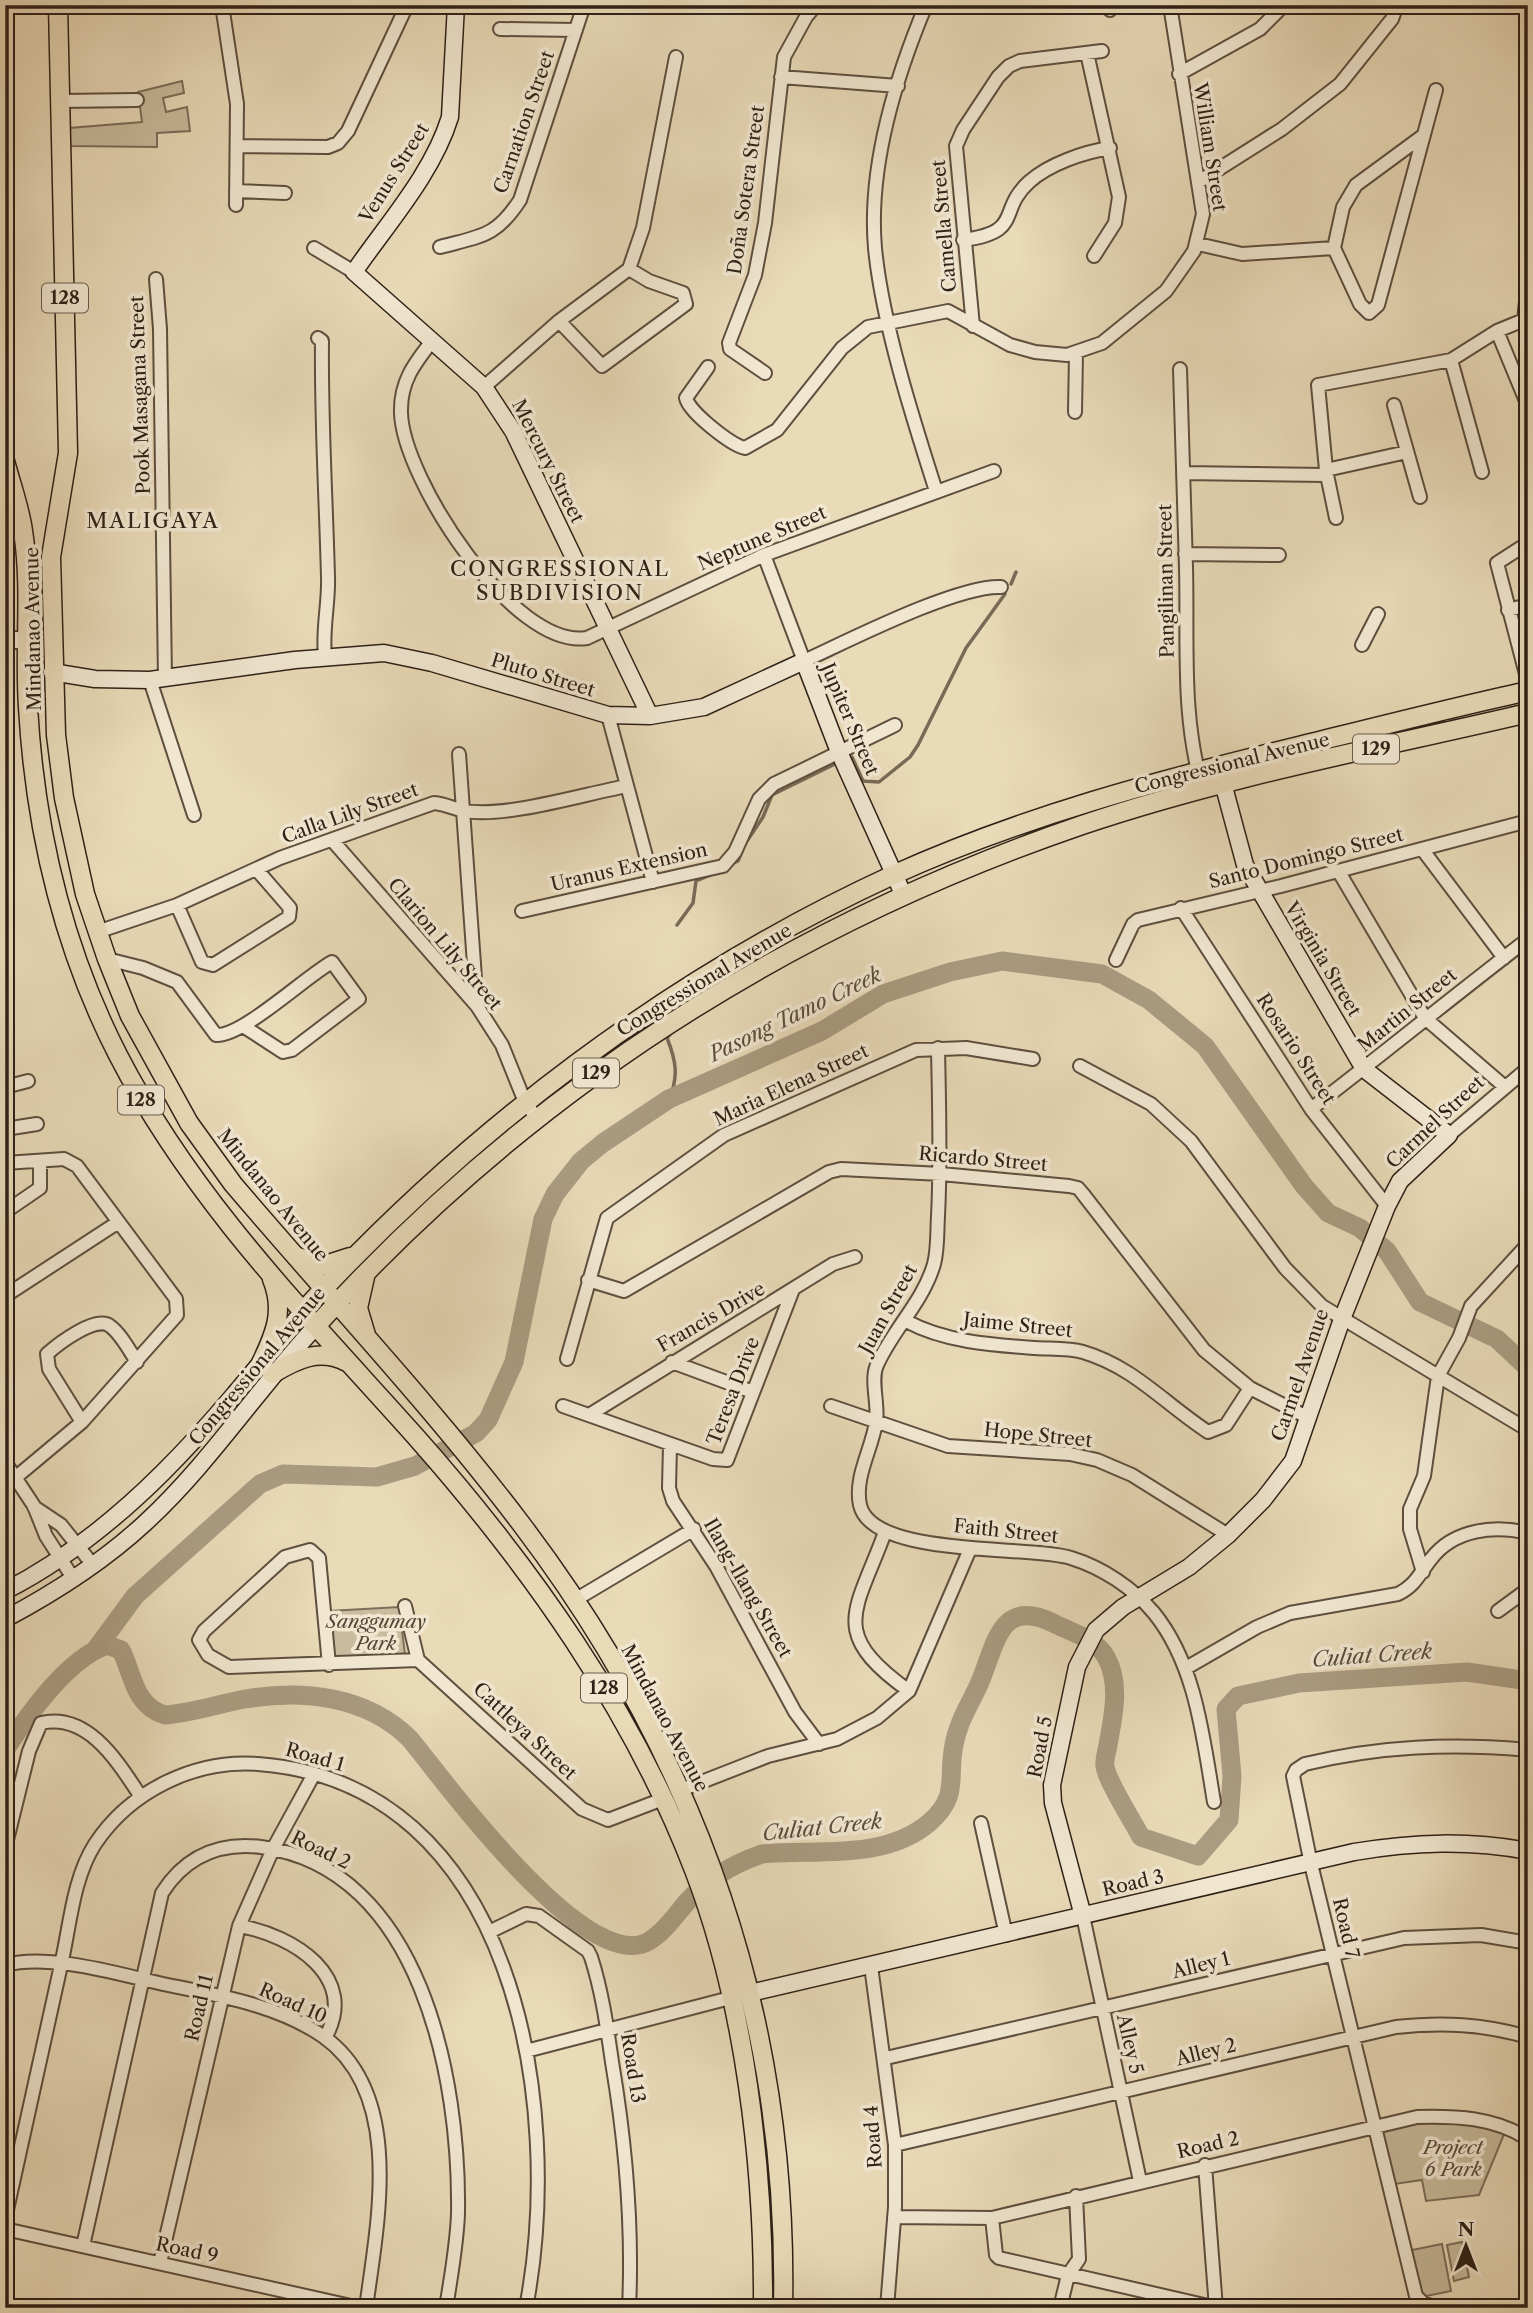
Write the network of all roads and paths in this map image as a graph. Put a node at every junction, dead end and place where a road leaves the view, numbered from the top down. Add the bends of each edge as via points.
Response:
1 (58, 5) edge
2 (222, 5) edge
3 (407, 5) edge
4 (456, 5) edge
5 (584, 5) edge
6 (816, 5) edge
7 (926, 5) edge
8 (1170, 5) edge
9 (1284, 5) edge
10 (1397, 5) edge
11 (500, 29) dead end
12 (576, 30) junction
13 (1102, 51) dead end
14 (1087, 53) junction
15 (676, 57) dead end
16 (1179, 75) junction
17 (781, 77) junction
18 (898, 86) junction
19 (1436, 90) dead end
20 (137, 100) dead end
21 (60, 101) junction
22 (1424, 135) junction
23 (238, 146) junction
24 (1110, 148) junction
25 (1200, 181) junction
26 (236, 191) junction
27 (285, 193) dead end
28 (236, 205) dead end
29 (963, 240) junction
30 (1198, 244) junction
31 (440, 247) dead end
32 (314, 248) dead end
33 (1334, 248) junction
34 (1094, 256) dead end
35 (629, 269) junction
36 (354, 272) junction
37 (156, 279) dead end
38 (1528, 282) edge
39 (559, 321) junction
40 (889, 322) junction
41 (973, 326) junction
42 (1497, 331) junction
43 (318, 338) dead end
44 (432, 341) junction
45 (1076, 354) junction
46 (1451, 360) junction
47 (708, 367) dead end
48 (1180, 369) dead end
49 (765, 373) dead end
50 (484, 387) junction
51 (1394, 405) dead end
52 (1528, 406) edge
53 (1075, 412) dead end
54 (1407, 452) junction
55 (5, 461) edge
56 (994, 471) dead end
57 (1326, 472) junction
58 (1482, 472) dead end
59 (1183, 473) junction
60 (936, 491) junction
61 (1420, 497) dead end
62 (1336, 518) dead end
63 (1528, 543) edge
64 (1185, 554) junction
65 (764, 555) junction
66 (1279, 555) dead end
67 (1001, 587) dead end
68 (1518, 607) edge
69 (1378, 614) dead end
70 (607, 629) junction
71 (5, 639) edge
72 (26, 641) junction
73 (1362, 645) dead end
74 (325, 657) junction
75 (804, 661) junction
76 (52, 672) junction
77 (158, 679) junction
78 (1528, 682) edge
79 (1528, 691) edge
80 (1528, 713) edge
81 (608, 715) junction
82 (650, 716) junction
83 (895, 725) dead end
84 (839, 752) junction
85 (459, 754) dead end
86 (1219, 765) junction
87 (1197, 771) junction
88 (1224, 785) junction
89 (627, 786) junction
90 (1203, 790) junction
91 (464, 811) junction
92 (194, 815) dead end
93 (1526, 824) edge
94 (332, 839) junction
95 (1422, 849) junction
96 (257, 870) junction
97 (1339, 872) junction
98 (894, 875) junction
99 (653, 882) junction
100 (1258, 891) junction
101 (85, 894) junction
102 (904, 896) junction
103 (58, 901) junction
104 (177, 905) junction
105 (1181, 908) junction
106 (522, 911) dead end
107 (97, 932) junction
108 (1528, 939) edge
109 (1504, 958) junction
110 (107, 959) junction
111 (1116, 960) dead end
112 (477, 1006) junction
113 (1425, 1018) junction
114 (243, 1026) junction
115 (938, 1048) junction
116 (1033, 1059) dead end
117 (1080, 1066) dead end
118 (1528, 1068) edge
119 (1364, 1069) junction
120 (28, 1081) dead end
121 (5, 1087) edge
122 (1505, 1087) junction
123 (525, 1102) junction
124 (1311, 1109) junction
125 (536, 1117) junction
126 (37, 1125) dead end
127 (5, 1129) edge
128 (1449, 1135) junction
129 (40, 1161) junction
130 (5, 1163) edge
131 (941, 1174) junction
132 (1387, 1206) junction
133 (5, 1212) edge
134 (117, 1223) junction
135 (1528, 1244) edge
136 (288, 1249) junction
137 (359, 1252) junction
138 (1366, 1255) joint
139 (855, 1257) dead end
140 (368, 1269) junction
141 (270, 1273) junction
142 (588, 1280) junction
143 (323, 1289) junction
144 (792, 1292) junction
145 (5, 1296) edge
146 (336, 1304) junction
147 (303, 1311) junction
148 (1342, 1319) junction
149 (906, 1321) junction
150 (316, 1326) junction
151 (370, 1344) junction
152 (567, 1359) dead end
153 (137, 1362) junction
154 (672, 1362) junction
155 (348, 1363) junction
156 (266, 1368) junction
157 (1438, 1376) junction
158 (1250, 1388) junction
159 (753, 1392) junction
160 (563, 1406) dead end
161 (831, 1406) dead end
162 (589, 1415) junction
163 (1309, 1418) junction
164 (82, 1422) junction
165 (876, 1422) junction
166 (1528, 1430) edge
167 (670, 1445) junction
168 (5, 1461) edge
169 (15, 1478) junction
170 (34, 1506) junction
171 (694, 1530) junction
172 (886, 1532) junction
173 (1528, 1533) edge
174 (1228, 1535) junction
175 (79, 1547) junction
176 (970, 1549) junction
177 (61, 1559) junction
178 (547, 1560) junction
179 (93, 1564) junction
180 (527, 1571) junction
181 (1423, 1572) junction
182 (73, 1578) junction
183 (1528, 1589) edge
184 (5, 1591) edge
185 (1139, 1597) junction
186 (575, 1600) junction
187 (405, 1606) dead end
188 (1498, 1611) dead end
189 (5, 1619) edge
190 (1096, 1630) joint
191 (418, 1660) junction
192 (329, 1665) junction
193 (1186, 1668) junction
194 (909, 1691) junction
195 (819, 1744) junction
196 (1528, 1750) edge
197 (314, 1774) junction
198 (681, 1790) junction
199 (141, 1797) junction
200 (663, 1799) junction
201 (1214, 1802) dead end
202 (981, 1823) dead end
203 (5, 1848) edge
204 (274, 1849) junction
205 (1528, 1851) edge
206 (1311, 1864) junction
207 (1083, 1916) junction
208 (239, 1926) junction
209 (489, 1932) junction
210 (1006, 1934) junction
211 (1528, 1943) edge
212 (1332, 1953) junction
213 (61, 1964) junction
214 (5, 1965) edge
215 (871, 1966) junction
216 (143, 1980) junction
217 (750, 1993) junction
218 (221, 1996) junction
219 (730, 1998) junction
220 (1102, 2008) junction
221 (607, 2029) junction
222 (1353, 2036) junction
223 (326, 2038) junction
224 (1528, 2038) edge
225 (526, 2051) junction
226 (886, 2058) junction
227 (1121, 2092) junction
228 (1374, 2126) junction
229 (1525, 2132) edge
230 (895, 2146) junction
231 (1205, 2165) junction
232 (1140, 2181) junction
233 (1076, 2196) junction
234 (782, 2198) junction
235 (760, 2200) junction
236 (894, 2217) junction
237 (992, 2218) junction
238 (5, 2219) edge
239 (5, 2229) edge
240 (83, 2246) junction
241 (763, 2251) junction
242 (785, 2252) junction
243 (160, 2263) junction
244 (1068, 2275) junction
245 (359, 2308) edge
246 (366, 2308) edge
247 (446, 2308) edge
248 (526, 2308) edge
249 (629, 2308) edge
250 (763, 2308) edge
251 (783, 2308) edge
252 (887, 2308) edge
253 (1060, 2308) edge
254 (1216, 2308) edge
255 (1440, 2308) edge

1 - 21 main road, Mindanao Avenue / 128
2 - 23 street via 237,104
3 - 23 street via 348,131 338,143 328,147
4 - 36 street, Venus Street via 446,130
5 - 12 street, Carnation Street
6 - 17 street, Doña Sotera Street via 791,41
7 - 18 street
8 - 16 street, William Street
9 - 16 street via 1260,29
10 - 25 street via 1392,19 1340,84 1282,129
11 - 12 street
12 - 31 street, Carnation Street via 520,200 505,223 479,237
13 - 14 street, Camella Street
14 - 24 street
14 - 29 street, Camella Street via 1009,66 977,109 956,146
15 - 35 street via 643,228
16 - 25 street, William Street
17 - 18 street
17 - 49 street, Doña Sotera Street via 755,275 729,347
18 - 40 street via 882,151 875,224
19 - 22 street
20 - 21 street
21 - 76 main road, Mindanao Avenue / 128 via 68,446 51,545
22 - 33 street via 1349,194
22 - 33 street via 1373,311 1365,311 1360,304
23 - 26 street
24 - 29 street via 1070,160 1034,178 997,232
24 - 34 street via 1119,212
25 - 30 street, William Street via 1203,214
26 - 27 street
26 - 28 street
29 - 41 street, Camella Street
30 - 33 street via 1242,254
30 - 45 street, William Street via 1181,274 1147,309 1102,343
32 - 36 street, Mercury Street
35 - 39 street
35 - 39 street via 684,293 686,304 602,366
36 - 44 street, Mercury Street
37 - 77 street, Pook Masagana Street via 160,329
38 - 42 street via 1525,316 1520,323
39 - 50 street
40 - 41 street, William Street via 947,311
40 - 47 street, William Street via 868,327 842,348 777,430 749,447 741,448 687,402
40 - 60 street
41 - 45 street, William Street via 1002,342 1035,352
42 - 46 street
42 - 52 street
43 - 74 street via 322,341 327,508
44 - 50 street, Mercury Street
44 - 70 street, Neptune Street via 406,377 401,410 414,463 435,509 480,570 521,613 564,639 587,638
45 - 53 street
46 - 57 street via 1318,385
46 - 58 street
48 - 59 street, Pangilinan Street
50 - 70 street, Mercury Street via 513,431
51 - 54 street
54 - 57 street
54 - 61 street
55 - 72 main road, Mindanao Avenue / 128 via 23,531
56 - 60 street, Neptune Street
57 - 59 street
57 - 62 street
59 - 64 street, Pangilinan Street
60 - 65 street, Neptune Street
63 - 68 street via 1496,564
64 - 66 street
64 - 87 street, Pangilinan Street via 1186,695
65 - 70 street, Neptune Street
65 - 75 street, Jupiter Street
67 - 75 street, Pluto Street via 978,589 908,615
68 - 78 street
69 - 73 street
70 - 82 street, Mercury Street
71 - 72 street
72 - 103 main road, Mindanao Avenue / 128 via 35,785
74 - 77 street, Pluto Street
74 - 81 street, Pluto Street via 405,656
75 - 82 street, Pluto Street via 704,707
75 - 84 street, Jupiter Street
76 - 77 street, Pluto Street via 95,679
76 - 101 main road, Mindanao Avenue / 128 via 64,798
77 - 92 street, Pook Masagana Street
79 - 86 main road, Congressional Avenue / 129
80 - 88 main road, Congressional Avenue / 129
81 - 82 street, Pluto Street
81 - 89 street
83 - 84 street, Uranus Extension
84 - 98 street, Jupiter Street
84 - 99 street, Uranus Extension via 794,772 766,791 751,811 726,864
85 - 91 street
86 - 87 main road, Congressional Avenue / 129
86 - 88 street, Virginia Street
87 - 90 street, Pangilinan Street
87 - 98 main road, Congressional Avenue / 129 via 1002,832
88 - 90 main road, Congressional Avenue / 129
88 - 100 street, Virginia Street via 1245,865
89 - 91 street, Calla Lily Street via 502,810
89 - 99 street
90 - 102 main road, Congressional Avenue / 129 via 1085,825
91 - 94 street, Calla Lily Street via 452,804 434,803
91 - 112 street
93 - 95 street, Santo Domingo Street
94 - 96 street, Calla Lily Street
94 - 112 street, Clarion Lily Street
95 - 97 street, Santo Domingo Street
95 - 109 street
96 - 104 street, Calla Lily Street
96 - 104 street via 290,908 289,917 213,965 202,962
97 - 100 street, Santo Domingo Street
97 - 113 street
98 - 102 street, Jupiter Street
98 - 123 main road, Congressional Avenue / 129 via 792,926 692,986
99 - 106 street, Uranus Extension
100 - 105 street, Santo Domingo Street
100 - 119 street, Virginia Street
101 - 103 main road
101 - 107 main road, Mindanao Avenue / 128
102 - 125 main road, Congressional Avenue / 129 via 801,944 696,1006
103 - 141 main road, Mindanao Avenue / 128 via 93,1001 139,1097 207,1199
104 - 107 street, Calla Lily Street
105 - 111 street, Santo Domingo Street via 1133,924
105 - 124 street, Rosario Street
107 - 110 main road, Mindanao Avenue / 128
108 - 109 street, Martin Street
109 - 113 street, Martin Street
110 - 114 street via 177,982 216,1035
110 - 136 main road, Mindanao Avenue / 128 via 148,1050 189,1123
112 - 123 street, Clarion Lily Street via 502,1045
113 - 119 street, Martin Street
113 - 122 street
114 - 114 street via 332,962 359,999 292,1050 283,1052
115 - 116 street, Maria Elena Street
115 - 131 street, Juan Street
115 - 142 street, Maria Elena Street via 905,1054 724,1135 607,1218
117 - 148 street via 1151,1104 1191,1141 1285,1268 1322,1306
118 - 122 street, Carmel Street
119 - 124 street, Martin Street
119 - 128 street, Virginia Street
120 - 121 street
122 - 128 street, Carmel Street
123 - 125 street, Clarion Lily Street
123 - 137 main road, Congressional Avenue / 129 via 444,1170
124 - 132 street, Rosario Street
125 - 140 main road, Congressional Avenue / 129 via 445,1194
126 - 127 street
128 - 132 street, Carmel Street via 1400,1181
129 - 130 street
129 - 133 street via 40,1188
129 - 134 street via 64,1159 77,1166
131 - 142 street, Ricardo Street via 830,1172 624,1291
131 - 149 street, Juan Street via 935,1260
131 - 158 street, Ricardo Street via 1078,1188 1204,1350
132 - 138 street, Carmel Street
134 - 145 street
134 - 153 street via 176,1299 178,1308
135 - 157 street via 1471,1306
136 - 137 main road via 306,1262 322,1266
136 - 143 main road, Mindanao Avenue / 128
137 - 143 main road, Congressional Avenue / 129
138 - 148 street, Carmel Avenue
139 - 144 street, Francis Drive via 833,1264
140 - 146 main road, Congressional Avenue / 129
140 - 151 main road via 358,1308
141 - 147 main road, Mindanao Avenue / 128
141 - 156 main road via 279,1315
142 - 152 street, Maria Elena Street
143 - 146 main road, Mindanao Avenue / 128
143 - 147 main road, Congressional Avenue / 129
144 - 154 street, Francis Drive
144 - 159 street, Teresa Drive
146 - 150 main road, Congressional Avenue / 129
146 - 151 main road, Mindanao Avenue / 128
147 - 150 main road, Mindanao Avenue / 128
147 - 156 street, Congressional Avenue / 129
148 - 157 street
148 - 163 street, Carmel Avenue
149 - 158 street, Jaime Street via 924,1331 974,1343 1079,1351 1110,1361 1208,1432 1226,1425
149 - 165 street, Juan Street via 876,1367
150 - 155 main road, Mindanao Avenue / 128
150 - 156 street, Congressional Avenue / 129
151 - 178 main road, Mindanao Avenue / 128 via 466,1455
153 - 164 street
153 - 164 street via 112,1327 101,1322 90,1324 47,1354 49,1369
154 - 159 street
154 - 162 street, Francis Drive
155 - 156 main road via 329,1355 311,1355
155 - 180 main road, Mindanao Avenue / 128
156 - 175 street, Congressional Avenue / 129 via 172,1466
156 - 179 street, Congressional Avenue / 129 via 192,1475 145,1524
157 - 166 street
157 - 181 street via 1424,1476 1410,1509 1410,1529
158 - 163 street, Ricardo Street
159 - 167 street, Teresa Drive via 727,1460 720,1462
160 - 162 street, Teresa Drive
161 - 165 street, Hope Street
162 - 167 street, Teresa Drive
163 - 174 street, Carmel Avenue via 1293,1461
164 - 169 street
165 - 172 street via 861,1479 860,1507
165 - 174 street, Hope Street via 948,1446 1097,1460 1132,1475
167 - 171 street, Ilang-Ilang Street via 669,1488 676,1507
168 - 169 street
169 - 170 street
170 - 175 street via 61,1525
170 - 177 street
171 - 186 street
171 - 195 street, Ilang-Ilang Street via 795,1712
172 - 176 street, Faith Street
172 - 194 street via 853,1619 855,1634 873,1662
173 - 181 street via 1489,1528 1458,1536 1431,1558
174 - 185 street, Carmel Avenue via 1189,1567
175 - 177 street, Congressional Avenue / 129
175 - 179 street
176 - 185 street, Faith Street via 1071,1558 1112,1577
176 - 194 street
177 - 182 street
177 - 184 street, Congressional Avenue / 129
178 - 180 main road
178 - 186 main road, Mindanao Avenue / 128
179 - 182 street, Congressional Avenue / 129
180 - 200 main road, Mindanao Avenue / 128 via 600,1682
181 - 193 street via 1412,1587 1398,1594 1290,1613
182 - 189 street, Congressional Avenue / 129
183 - 188 street
185 - 190 street, Carmel Avenue
185 - 193 street, Faith Street via 1167,1632
186 - 198 main road, Mindanao Avenue / 128 via 631,1693
187 - 191 street
190 - 207 street, Road 5 via 1084,1649 1052,1785
191 - 192 street
191 - 200 street, Cattleya Street via 591,1815 608,1820
192 - 192 street via 315,1552 301,1550 285,1557 204,1631 199,1643 214,1661 229,1667
193 - 201 street, Faith Street
194 - 195 street via 857,1730
195 - 198 street via 768,1756
196 - 206 street, Road 7 via 1425,1745 1305,1764 1293,1776
197 - 199 street, Road 1 via 271,1765 225,1765 181,1775
197 - 204 street, Road 11
197 - 209 street, Road 1 via 371,1797 420,1831 458,1877
198 - 217 main road, Mindanao Avenue / 128 via 711,1862
199 - 203 street via 89,1733 64,1724 41,1723 29,1751
199 - 213 street, Road 1 via 110,1825 86,1859
200 - 219 main road, Mindanao Avenue / 128 via 708,1910
202 - 210 street
204 - 208 street, Road 11
204 - 216 street, Road 2 via 223,1848 182,1867 162,1894
204 - 247 street, Road 2 via 324,1870 365,1900 396,1938 418,1981 444,2070 456,2161 457,2226
205 - 206 street, Road 3 via 1490,1844 1399,1844
206 - 207 street, Road 3
206 - 212 street, Road 7
207 - 210 street, Road 3
207 - 220 street, Alley 5
208 - 218 street, Road 11
208 - 223 street via 281,1938 320,1967 336,2003 335,2022
209 - 221 street, Road 13 via 526,1914 539,1916 587,1951
209 - 225 street, Road 1 via 512,1994
210 - 215 street, Road 3
211 - 212 street, Alley 1 via 1443,1934
212 - 220 street, Alley 1
212 - 222 street, Road 7
213 - 214 street, Road 10 via 30,1961
213 - 216 street, Road 10
213 - 238 street, Road 1
215 - 217 street, Road 3
215 - 226 street, Road 4
216 - 218 street, Road 10
216 - 240 street, Road 2
217 - 234 main road, Mindanao Avenue / 128 via 768,2085
218 - 223 street, Road 10 via 290,2019
218 - 243 street, Road 11
219 - 221 street
219 - 235 main road, Mindanao Avenue / 128 via 749,2098
220 - 226 street, Alley 1
220 - 227 street, Alley 5
221 - 225 street
221 - 249 street, Road 13 via 628,2166
222 - 224 street, Alley 2 via 1440,2022 1484,2026
222 - 227 street, Alley 2
222 - 228 street, Road 7
223 - 246 street, Road 10 via 359,2079 375,2125 379,2202
225 - 248 street, Road 1 via 535,2118 537,2202
226 - 230 street, Road 4
227 - 230 street, Alley 2
227 - 232 street, Alley 5
228 - 229 street, Road 2 via 1453,2116
228 - 231 street, Road 2
228 - 255 street, Road 7 via 1416,2296 1424,2304
230 - 236 street, Road 4
231 - 232 street, Road 2
231 - 254 street
232 - 233 street, Road 2
233 - 237 street, Road 2
233 - 244 street via 1079,2259
234 - 235 main road via 769,2203
234 - 242 main road, Mindanao Avenue / 128
235 - 241 main road, Mindanao Avenue / 128
236 - 237 street, Road 2
236 - 252 street, Road 4
237 - 244 street via 999,2258
239 - 240 street, Road 9
240 - 243 street, Road 9
241 - 242 main road via 773,2245
241 - 250 main road, Mindanao Avenue / 128
242 - 251 main road, Mindanao Avenue / 128
243 - 245 street, Road 9
244 - 253 street
244 - 254 street

